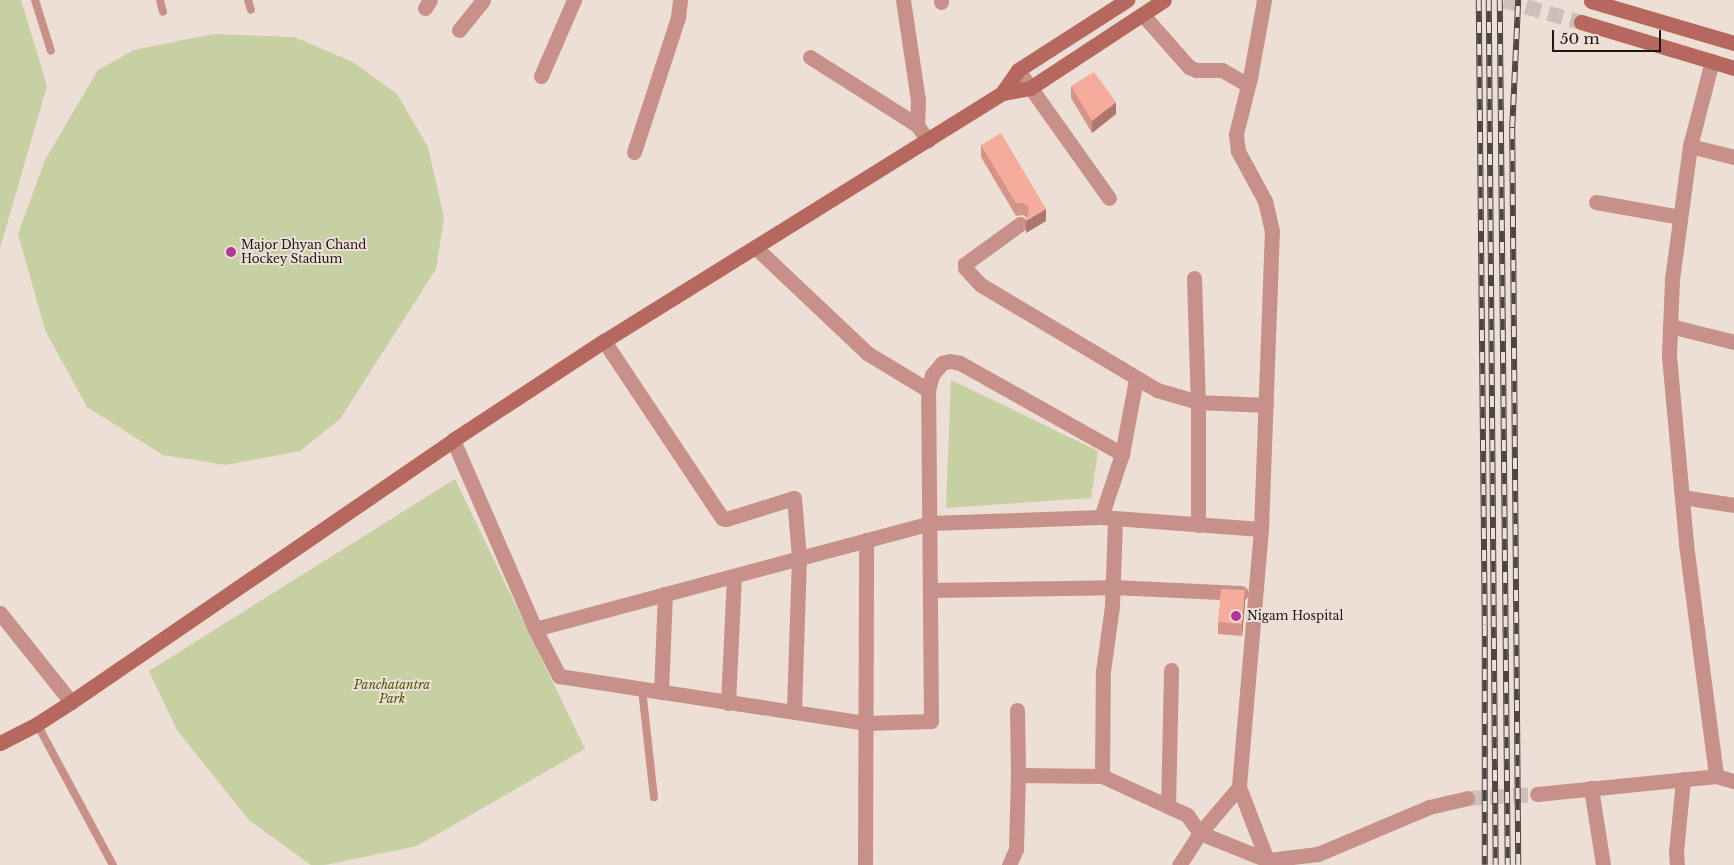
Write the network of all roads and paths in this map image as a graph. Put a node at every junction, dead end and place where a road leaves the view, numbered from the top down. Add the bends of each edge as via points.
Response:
1 (35, 0) edge
2 (160, 0) edge
3 (248, 0) edge
4 (483, 0) edge
5 (574, 0) edge
6 (680, 0) edge
7 (902, 0) edge
8 (1127, 0) edge
9 (1164, 0) edge
10 (1264, 0) edge
11 (1591, 1) edge
12 (251, 10) dead end
13 (163, 12) dead end
14 (1143, 15) junction
15 (1581, 22) tunnel mouth
16 (459, 30) dead end
17 (1734, 43) edge
18 (51, 51) dead end
19 (810, 56) dead end
20 (1712, 61) junction
21 (1734, 68) edge
22 (1018, 70) junction
23 (542, 76) dead end
24 (1248, 86) junction
25 (1030, 88) junction
26 (1002, 93) junction
27 (917, 125) junction
28 (928, 141) junction
29 (1690, 146) junction
30 (634, 152) dead end
31 (1734, 157) edge
32 (1109, 198) dead end
33 (1596, 202) dead end
34 (1680, 217) junction
35 (1020, 224) dead end
36 (756, 247) junction
37 (1194, 278) dead end
38 (1670, 326) junction
39 (604, 341) junction
40 (1734, 342) edge
41 (1136, 379) junction
42 (928, 390) junction
43 (1198, 402) junction
44 (1266, 405) junction
45 (453, 440) junction
46 (1122, 454) junction
47 (1682, 497) junction
48 (1734, 505) edge
49 (1108, 518) junction
50 (930, 523) junction
51 (1198, 524) junction
52 (1261, 529) junction
53 (866, 540) junction
54 (799, 558) junction
55 (734, 576) junction
56 (1113, 587) junction
57 (931, 590) junction
58 (665, 594) junction
59 (1255, 594) junction
60 (0, 613) edge
61 (535, 629) junction
62 (1171, 670) dead end
63 (642, 689) junction
64 (662, 692) junction
65 (71, 702) junction
66 (728, 703) junction
67 (1017, 710) dead end
68 (794, 712) junction
69 (866, 723) junction
70 (37, 724) junction
71 (0, 743) edge
72 (1018, 775) junction
73 (1102, 776) junction
74 (1716, 776) junction
75 (1683, 779) junction
76 (1734, 781) edge
77 (1239, 786) junction
78 (1591, 788) junction
79 (1537, 794) tunnel mouth
80 (654, 797) dead end
81 (1467, 798) tunnel mouth
82 (1168, 806) junction
83 (1200, 833) junction
84 (1267, 860) junction
85 (113, 865) edge
86 (865, 865) edge
87 (1009, 865) edge
88 (1179, 865) edge
89 (1603, 865) edge
90 (1677, 865) edge

1 - 18 lane
2 - 13 lane
3 - 12 lane
4 - 16 street
5 - 23 street
6 - 30 street via 678,18
7 - 27 street via 918,100
8 - 22 street
9 - 14 street
10 - 24 street
11 - 17 street
14 - 24 street via 1189,67 1222,70
14 - 25 street
15 - 20 street
19 - 27 street
20 - 21 street
20 - 29 street
22 - 25 street
22 - 26 street
24 - 44 street via 1236,142 1265,201 1272,231
25 - 26 street
25 - 32 street
26 - 28 street
27 - 28 street
28 - 36 street
29 - 31 street
29 - 34 street
33 - 34 street
34 - 38 street
35 - 41 street via 966,263 966,268 990,292
36 - 39 street
36 - 42 street via 867,353
37 - 43 street
38 - 40 street
38 - 47 street via 1669,356
39 - 45 street
39 - 54 street via 722,518 726,520 794,498
41 - 43 street via 1157,390
41 - 46 street
42 - 46 street via 932,375 942,363 960,363
42 - 50 street
43 - 44 street
43 - 51 street
44 - 52 street
45 - 61 street
45 - 65 street
46 - 49 street
47 - 48 street
47 - 74 street
49 - 50 street
49 - 51 street
49 - 56 street
50 - 53 street
50 - 57 street
51 - 52 street
52 - 59 street
53 - 54 street
53 - 69 street
54 - 55 street
54 - 68 street
55 - 58 street
55 - 66 street
56 - 57 street
56 - 59 street
56 - 73 street via 1104,671
57 - 69 street via 931,721
58 - 61 street
58 - 64 street
59 - 77 street
60 - 65 street
61 - 63 street via 559,676
62 - 82 street
63 - 64 street
63 - 80 lane
64 - 66 street
65 - 70 street
66 - 68 street
67 - 72 street
68 - 69 street
69 - 86 street
70 - 71 street
70 - 85 lane
72 - 73 street
72 - 87 street via 1016,849
73 - 82 street
74 - 75 street
74 - 76 street
75 - 78 street
75 - 90 street
77 - 83 street
77 - 84 street
78 - 79 street
78 - 89 street
81 - 84 street via 1429,807 1318,854
82 - 83 street via 1187,815
83 - 84 street
83 - 88 street

